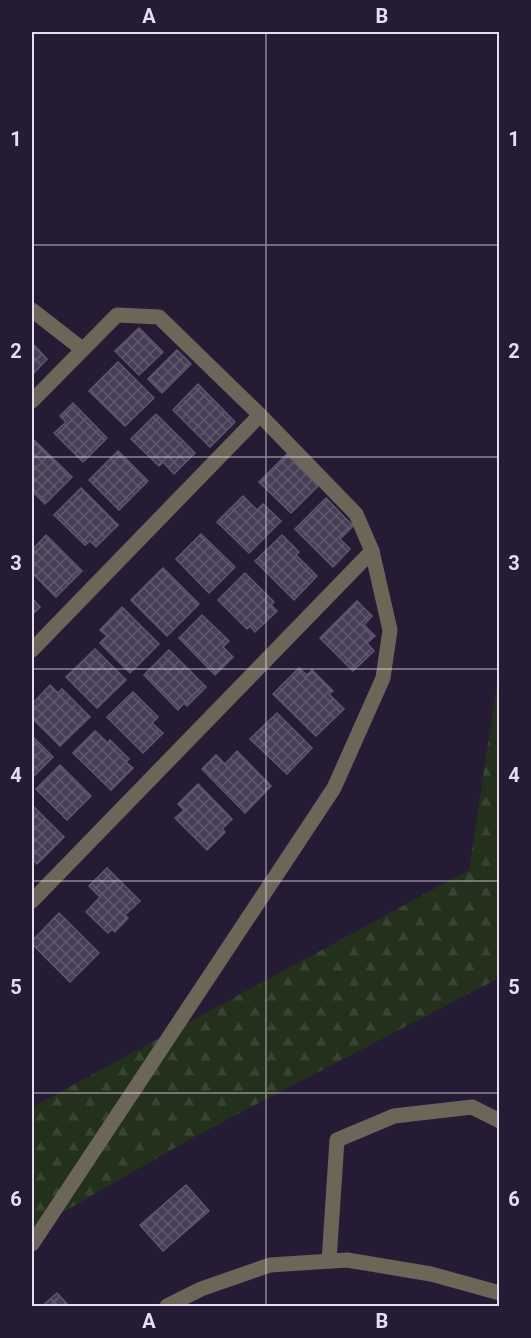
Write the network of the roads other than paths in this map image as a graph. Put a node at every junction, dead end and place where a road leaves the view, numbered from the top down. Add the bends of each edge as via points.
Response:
1 (32, 310) edge
2 (82, 349) junction
3 (32, 401) edge
4 (260, 415) junction
5 (372, 550) junction
6 (32, 650) edge
7 (33, 896) edge
8 (500, 1121) edge
9 (32, 1244) edge
10 (329, 1261) junction
11 (500, 1293) edge
12 (167, 1306) edge

1 - 2 street
2 - 3 street
2 - 4 street via 117,315 159,317
4 - 5 street via 356,514
4 - 6 street
5 - 7 street
5 - 9 street via 390,630 383,678 334,788
8 - 10 street via 472,1107 394,1116 337,1140
10 - 11 street via 347,1260 431,1274
10 - 12 street via 270,1265 201,1289

